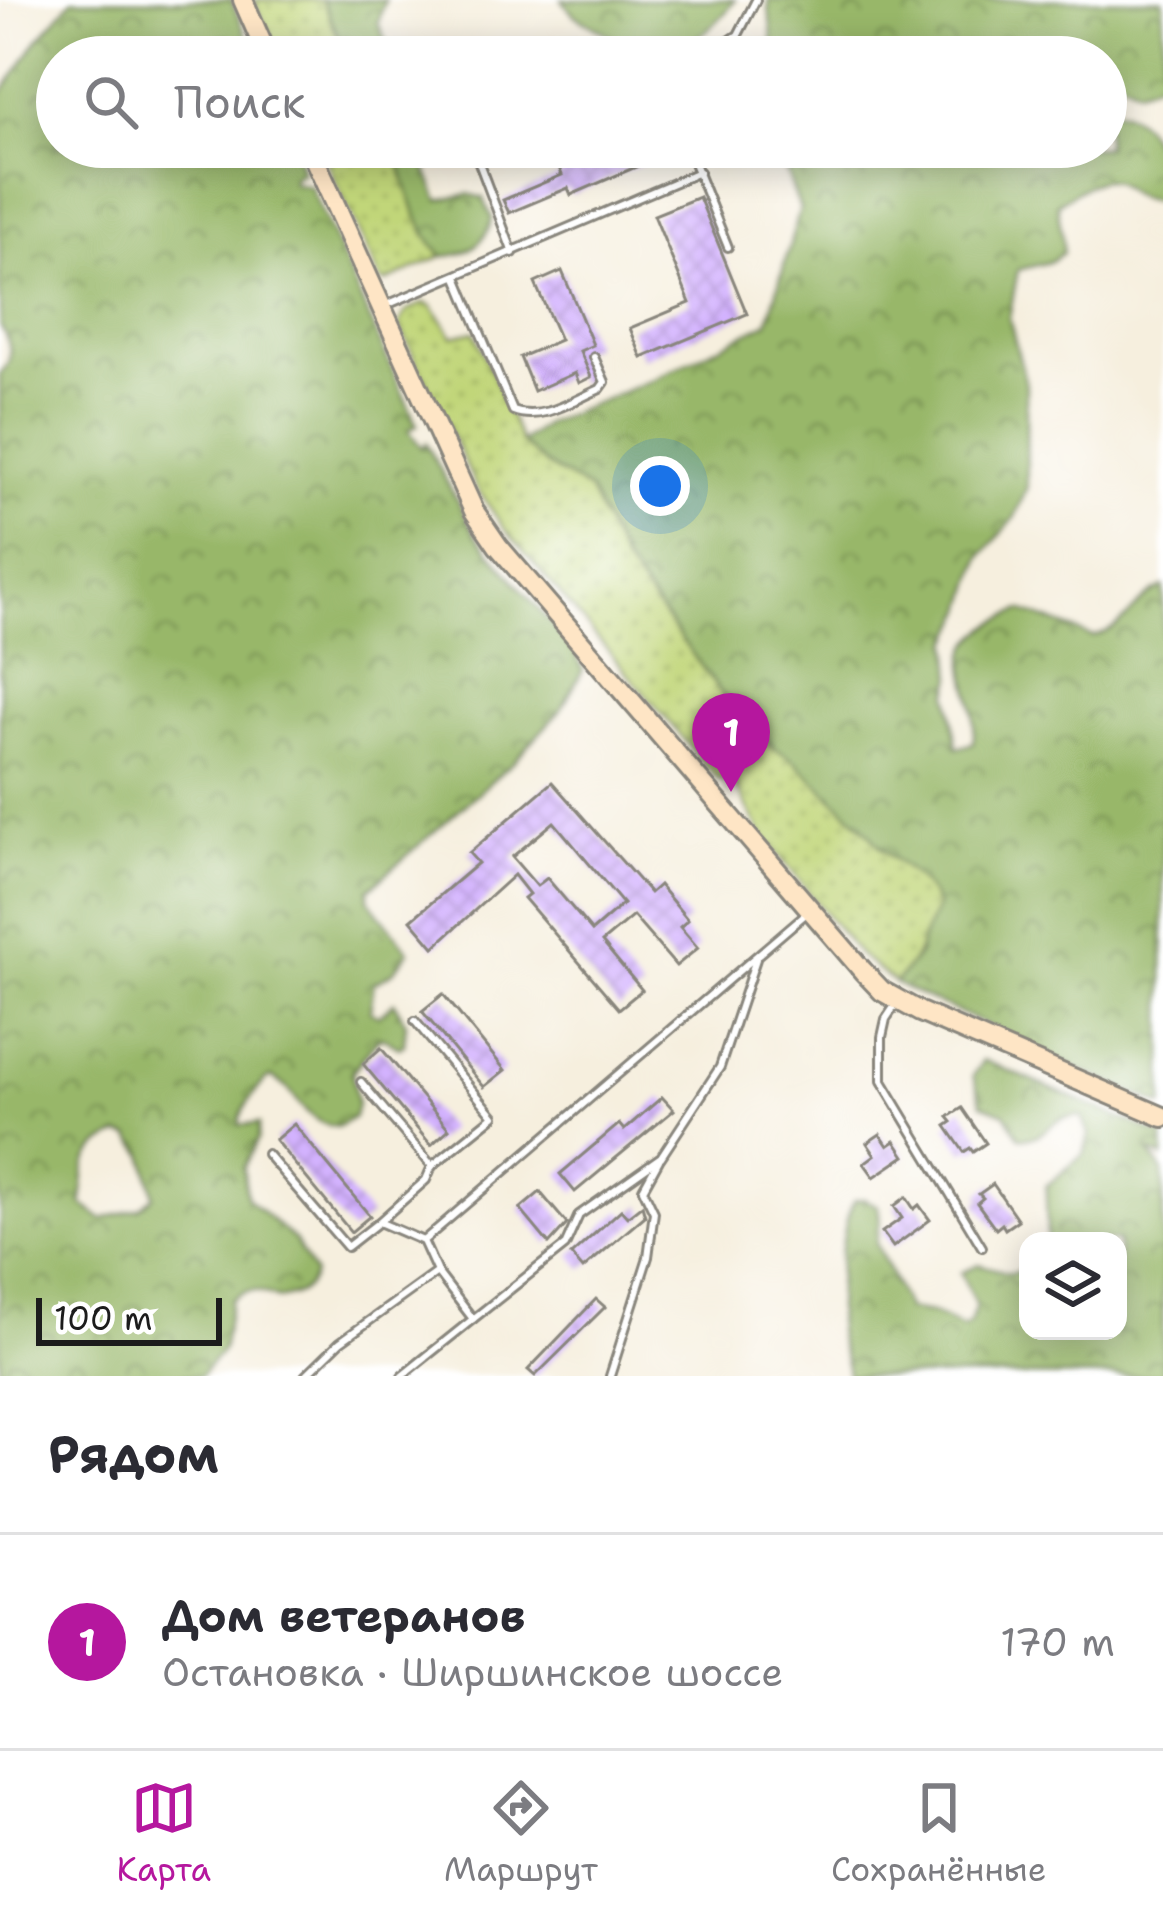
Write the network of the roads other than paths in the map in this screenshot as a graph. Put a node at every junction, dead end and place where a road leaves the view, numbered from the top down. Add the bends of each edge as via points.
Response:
1 (243, 0) edge
2 (756, 0) edge
3 (259, 36) edge
4 (736, 36) edge
5 (318, 168) edge
6 (481, 168) edge
7 (697, 168) edge
8 (699, 172) junction
9 (728, 247) dead end
10 (513, 253) junction
11 (458, 277) junction
12 (380, 307) junction
13 (594, 358) dead end
14 (812, 909) junction
15 (757, 955) junction
16 (898, 1001) junction
17 (415, 1021) dead end
18 (361, 1082) dead end
19 (1163, 1117) edge
20 (267, 1154) dead end
21 (661, 1157) junction
22 (432, 1166) junction
23 (379, 1222) junction
24 (423, 1240) junction
25 (982, 1247) dead end
26 (437, 1271) junction
27 (472, 1319) junction
28 (305, 1376) edge
29 (402, 1376) edge
30 (610, 1376) edge

1 - 3 main road
2 - 4 lane
5 - 12 main road
6 - 10 lane
7 - 8 lane
8 - 9 lane
8 - 10 lane
10 - 11 lane
11 - 12 lane
11 - 13 lane via 513,411 540,415 600,388 605,382
12 - 14 main road via 457,479 498,546
14 - 15 lane
14 - 16 main road
15 - 21 lane via 720,1067
15 - 24 lane
16 - 19 main road
16 - 25 lane via 886,1019 882,1081
17 - 22 lane via 494,1116
18 - 22 lane
20 - 23 lane via 347,1247
21 - 27 lane via 579,1215 565,1246
21 - 30 lane via 643,1189 654,1212 648,1257
22 - 23 lane
23 - 24 lane
24 - 26 lane
26 - 27 lane
26 - 28 lane
27 - 29 lane

